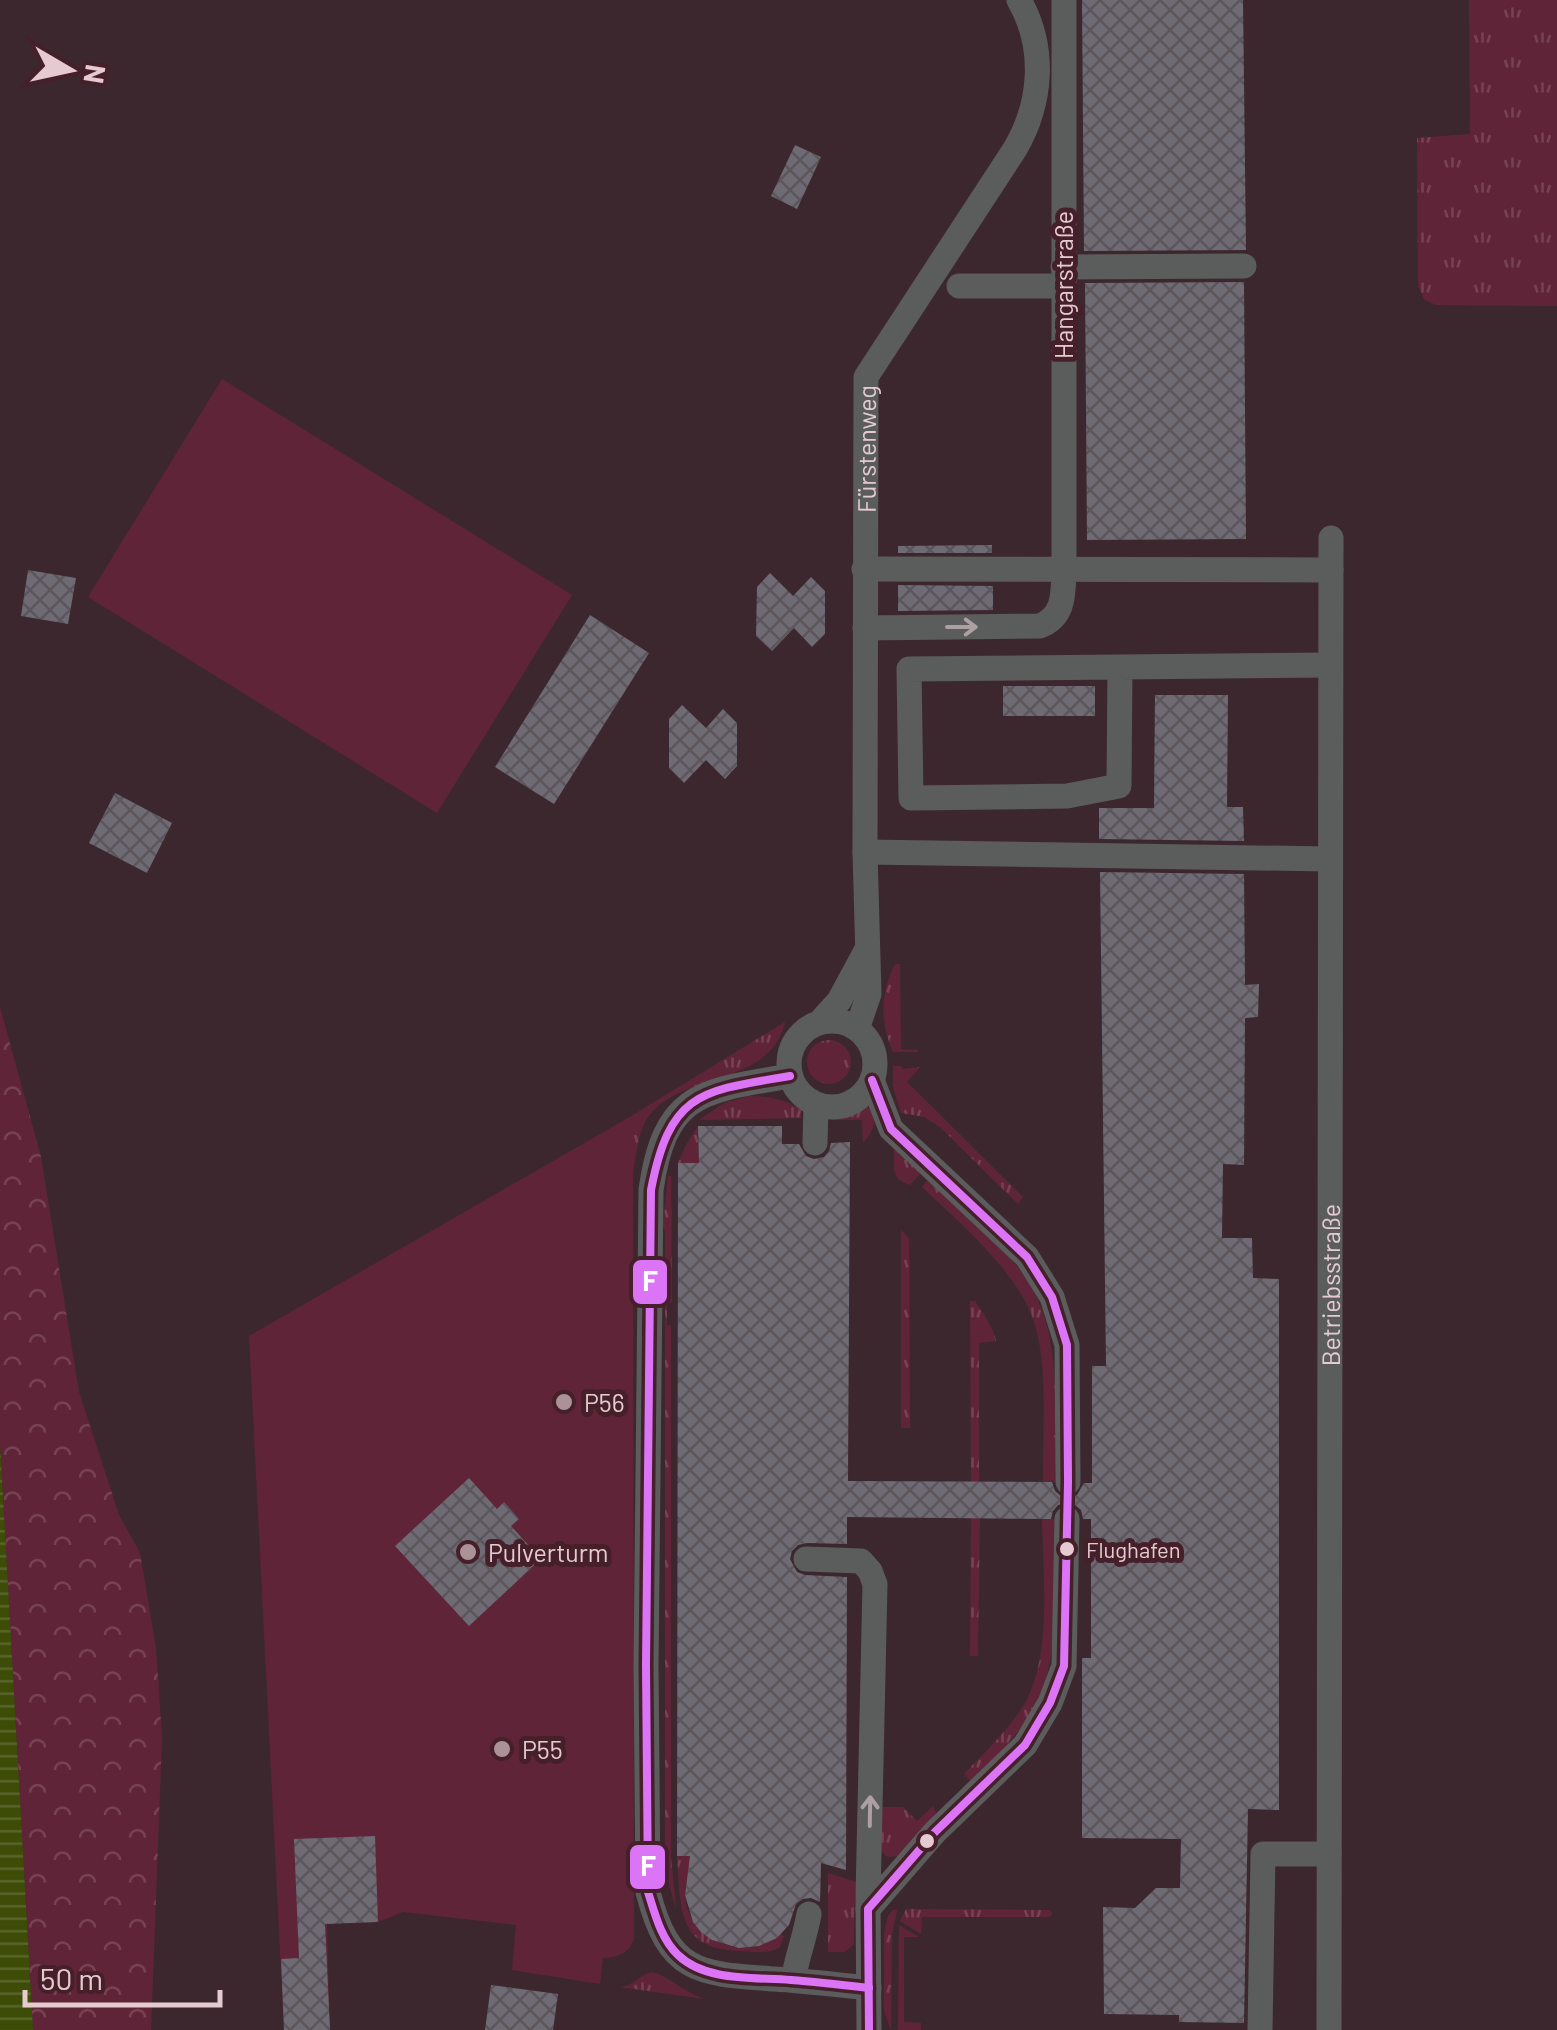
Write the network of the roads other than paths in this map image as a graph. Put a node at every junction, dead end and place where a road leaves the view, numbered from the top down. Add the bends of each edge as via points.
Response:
1 (1018, 0) edge
2 (1064, 0) edge
3 (1244, 266) dead end
4 (1062, 277) junction
5 (958, 286) dead end
6 (1331, 538) dead end
7 (864, 568) junction
8 (1064, 570) junction
9 (1331, 570) junction
10 (864, 628) junction
11 (1330, 665) junction
12 (1120, 667) junction
13 (865, 852) junction
14 (1330, 859) junction
15 (866, 950) junction
16 (820, 1022) junction
17 (857, 1029) junction
18 (790, 1076) junction
19 (872, 1080) junction
20 (816, 1105) junction
21 (815, 1143) dead end
22 (1068, 1482) dead end
23 (1067, 1519) dead end
24 (806, 1559) dead end
25 (1329, 1854) junction
26 (868, 1909) junction
27 (809, 1914) dead end
28 (794, 1980) junction
29 (869, 1988) junction
30 (869, 2030) edge
31 (1260, 2030) edge
32 (1329, 2030) edge

1 - 7 street, Fürstenweg via 1036,51 1031,118 866,377
2 - 4 street, Hangarstraße
3 - 4 street
4 - 5 street
4 - 8 street, Hangarstraße
6 - 9 street, Betriebsstraße
7 - 8 street
7 - 10 street, Fürstenweg
8 - 9 street
10 -> 8 street, Hangarstraße via 1040,626 1060,610
9 - 11 street, Betriebsstraße
10 - 13 street, Fürstenweg
11 - 12 street
11 - 14 street, Betriebsstraße
12 - 12 street via 1119,786 1067,796 911,798 909,669
13 - 14 street
13 - 15 street, Fürstenweg
14 - 25 street, Betriebsstraße
15 - 16 street, Fürstenweg
15 - 17 street, Fürstenweg via 869,994
16 - 17 street
16 - 18 street via 791,1048
17 - 19 street via 872,1050
18 - 20 street
18 - 28 street via 702,1094 668,1126 654,1167 646,1684 648,1892 665,1942 712,1974
19 - 20 street via 844,1106
19 - 22 street via 891,1129 1027,1256 1052,1297 1067,1344
20 - 21 street
23 - 26 street via 1064,1666 1050,1703 1026,1745 935,1832
26 -> 24 street via 875,1584 861,1561
25 - 31 street via 1263,1854
25 - 32 street, Betriebsstraße
26 - 29 street
27 - 28 street
28 - 29 street
29 - 30 street

